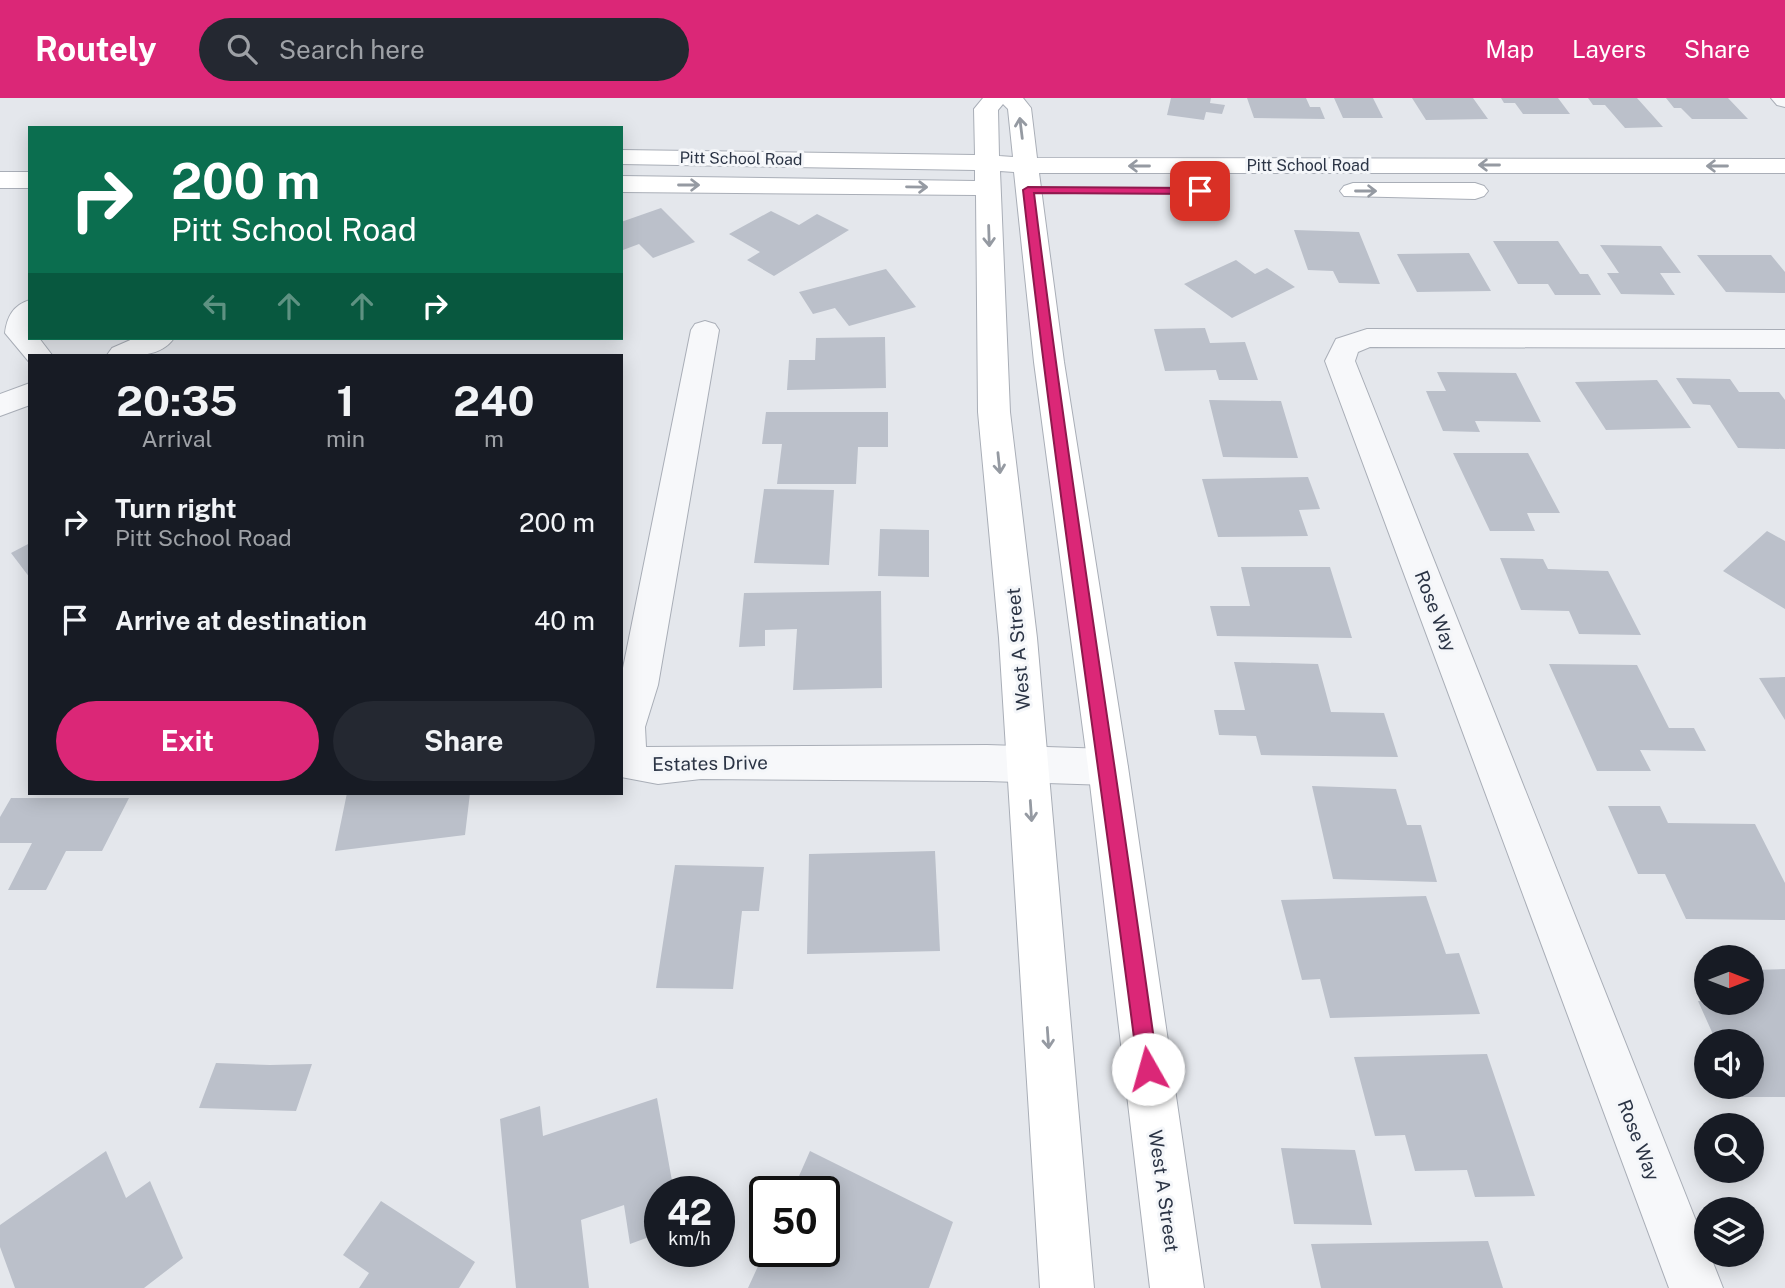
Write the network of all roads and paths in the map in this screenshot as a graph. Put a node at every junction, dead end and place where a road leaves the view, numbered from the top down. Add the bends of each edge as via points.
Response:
1 (996, 98) edge
2 (1010, 98) edge
3 (623, 157) edge
4 (1785, 166) edge
5 (987, 176) junction
6 (1027, 178) junction
7 (0, 180) edge
8 (28, 180) edge
9 (623, 184) edge
10 (1102, 191) dead end
11 (1325, 191) dead end
12 (1492, 191) dead end
13 (28, 311) edge
14 (705, 330) dead end
15 (1785, 339) edge
16 (155, 340) edge
17 (36, 354) edge
18 (124, 354) edge
19 (28, 394) edge
20 (0, 406) edge
21 (1028, 764) junction
22 (1108, 767) junction
23 (1067, 1288) edge
24 (1177, 1288) edge
25 (1696, 1288) edge

1 - 5 main road, West A Street via 986,109
6 -> 2 main road, West A Street via 1019,108
3 - 5 main road, Pitt School Road via 919,160
4 -> 6 main road, Pitt School Road
5 - 6 main road, Pitt School Road
9 -> 5 main road, Pitt School Road
5 -> 21 main road, West A Street via 994,412
6 - 10 main road, Pitt School Road
6 - 22 main road, West A Street via 1048,362
7 - 8 main road
11 -> 12 main road, Pitt School Road
13 - 17 street via 21,320 20,334
14 - 21 street, Estates Drive via 639,685 625,727 626,761 658,766 701,762
15 - 25 street, Rose Way via 1367,338 1346,346 1340,361
16 - 18 street
19 - 20 street
21 - 22 street, Estates Drive
21 -> 23 main road, West A Street
22 - 24 main road, West A Street

